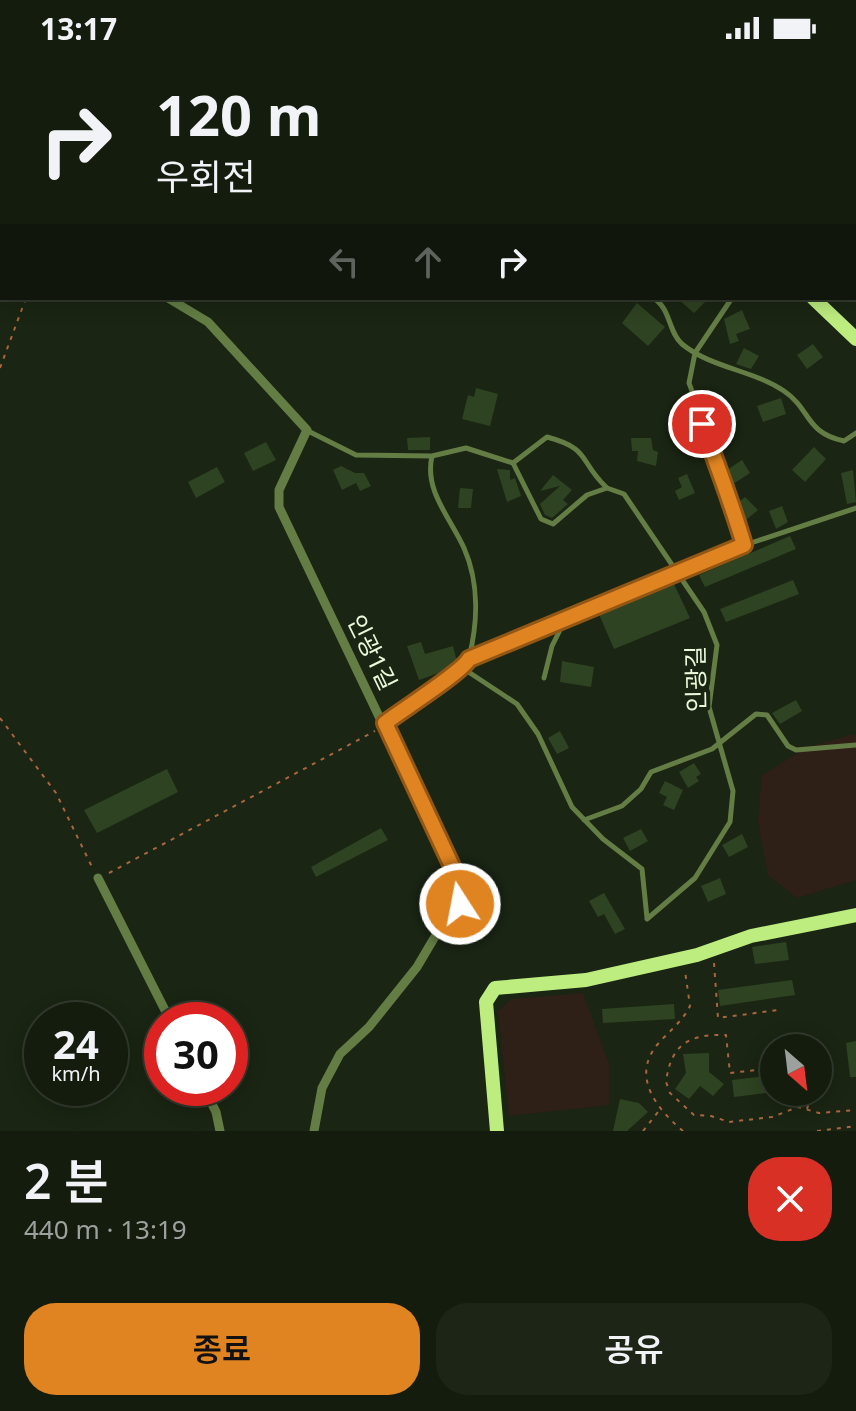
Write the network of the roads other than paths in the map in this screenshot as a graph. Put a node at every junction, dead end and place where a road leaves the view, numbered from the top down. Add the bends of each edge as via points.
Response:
1 (171, 300) edge
2 (655, 300) edge
3 (731, 300) edge
4 (815, 300) edge
5 (856, 339) edge
6 (695, 353) junction
7 (307, 430) junction
8 (856, 433) edge
9 (432, 456) junction
10 (513, 463) junction
11 (607, 488) junction
12 (856, 508) edge
13 (744, 545) junction
14 (678, 575) junction
15 (568, 615) junction
16 (469, 659) junction
17 (464, 669) junction
18 (544, 678) dead end
19 (385, 723) junction
20 (720, 744) junction
21 (856, 745) edge
22 (584, 820) junction
23 (98, 878) road end
24 (856, 915) edge
25 (161, 1002) edge
26 (213, 1106) edge
27 (220, 1131) edge
28 (314, 1131) edge
29 (497, 1131) edge

1 - 7 street via 208,322
2 - 6 lane via 670,317 678,341
3 - 6 lane
4 - 5 street
6 - 8 lane via 786,392 816,432 844,441
6 - 13 lane via 689,383
7 - 9 lane via 356,455
7 - 19 street, 인광1길 via 279,490 279,507
9 - 10 lane via 466,448
9 - 16 lane via 428,472 465,550 473,583 476,631
10 - 11 lane via 547,437 559,440 582,451
10 - 11 lane via 541,519 553,524 587,495
11 - 14 lane via 624,494
12 - 13 lane
13 - 14 lane
14 - 15 lane
14 - 20 lane, 인광길 via 704,612 717,645 709,707
15 - 16 lane
15 - 18 lane
16 - 17 lane
17 - 19 lane
17 - 22 lane via 517,704
19 - 28 street, 인광1길 via 456,875 460,904 369,1027 340,1054 322,1088
20 - 21 lane, 인광길 via 756,714 767,715 796,750
20 - 22 lane, 인광길 via 651,772 622,806
20 - 22 lane, 인광길 via 733,791 730,822 695,878 647,919 642,869
23 - 25 street
24 - 29 street via 751,936 697,955 586,980 495,988 486,1002
26 - 27 street

